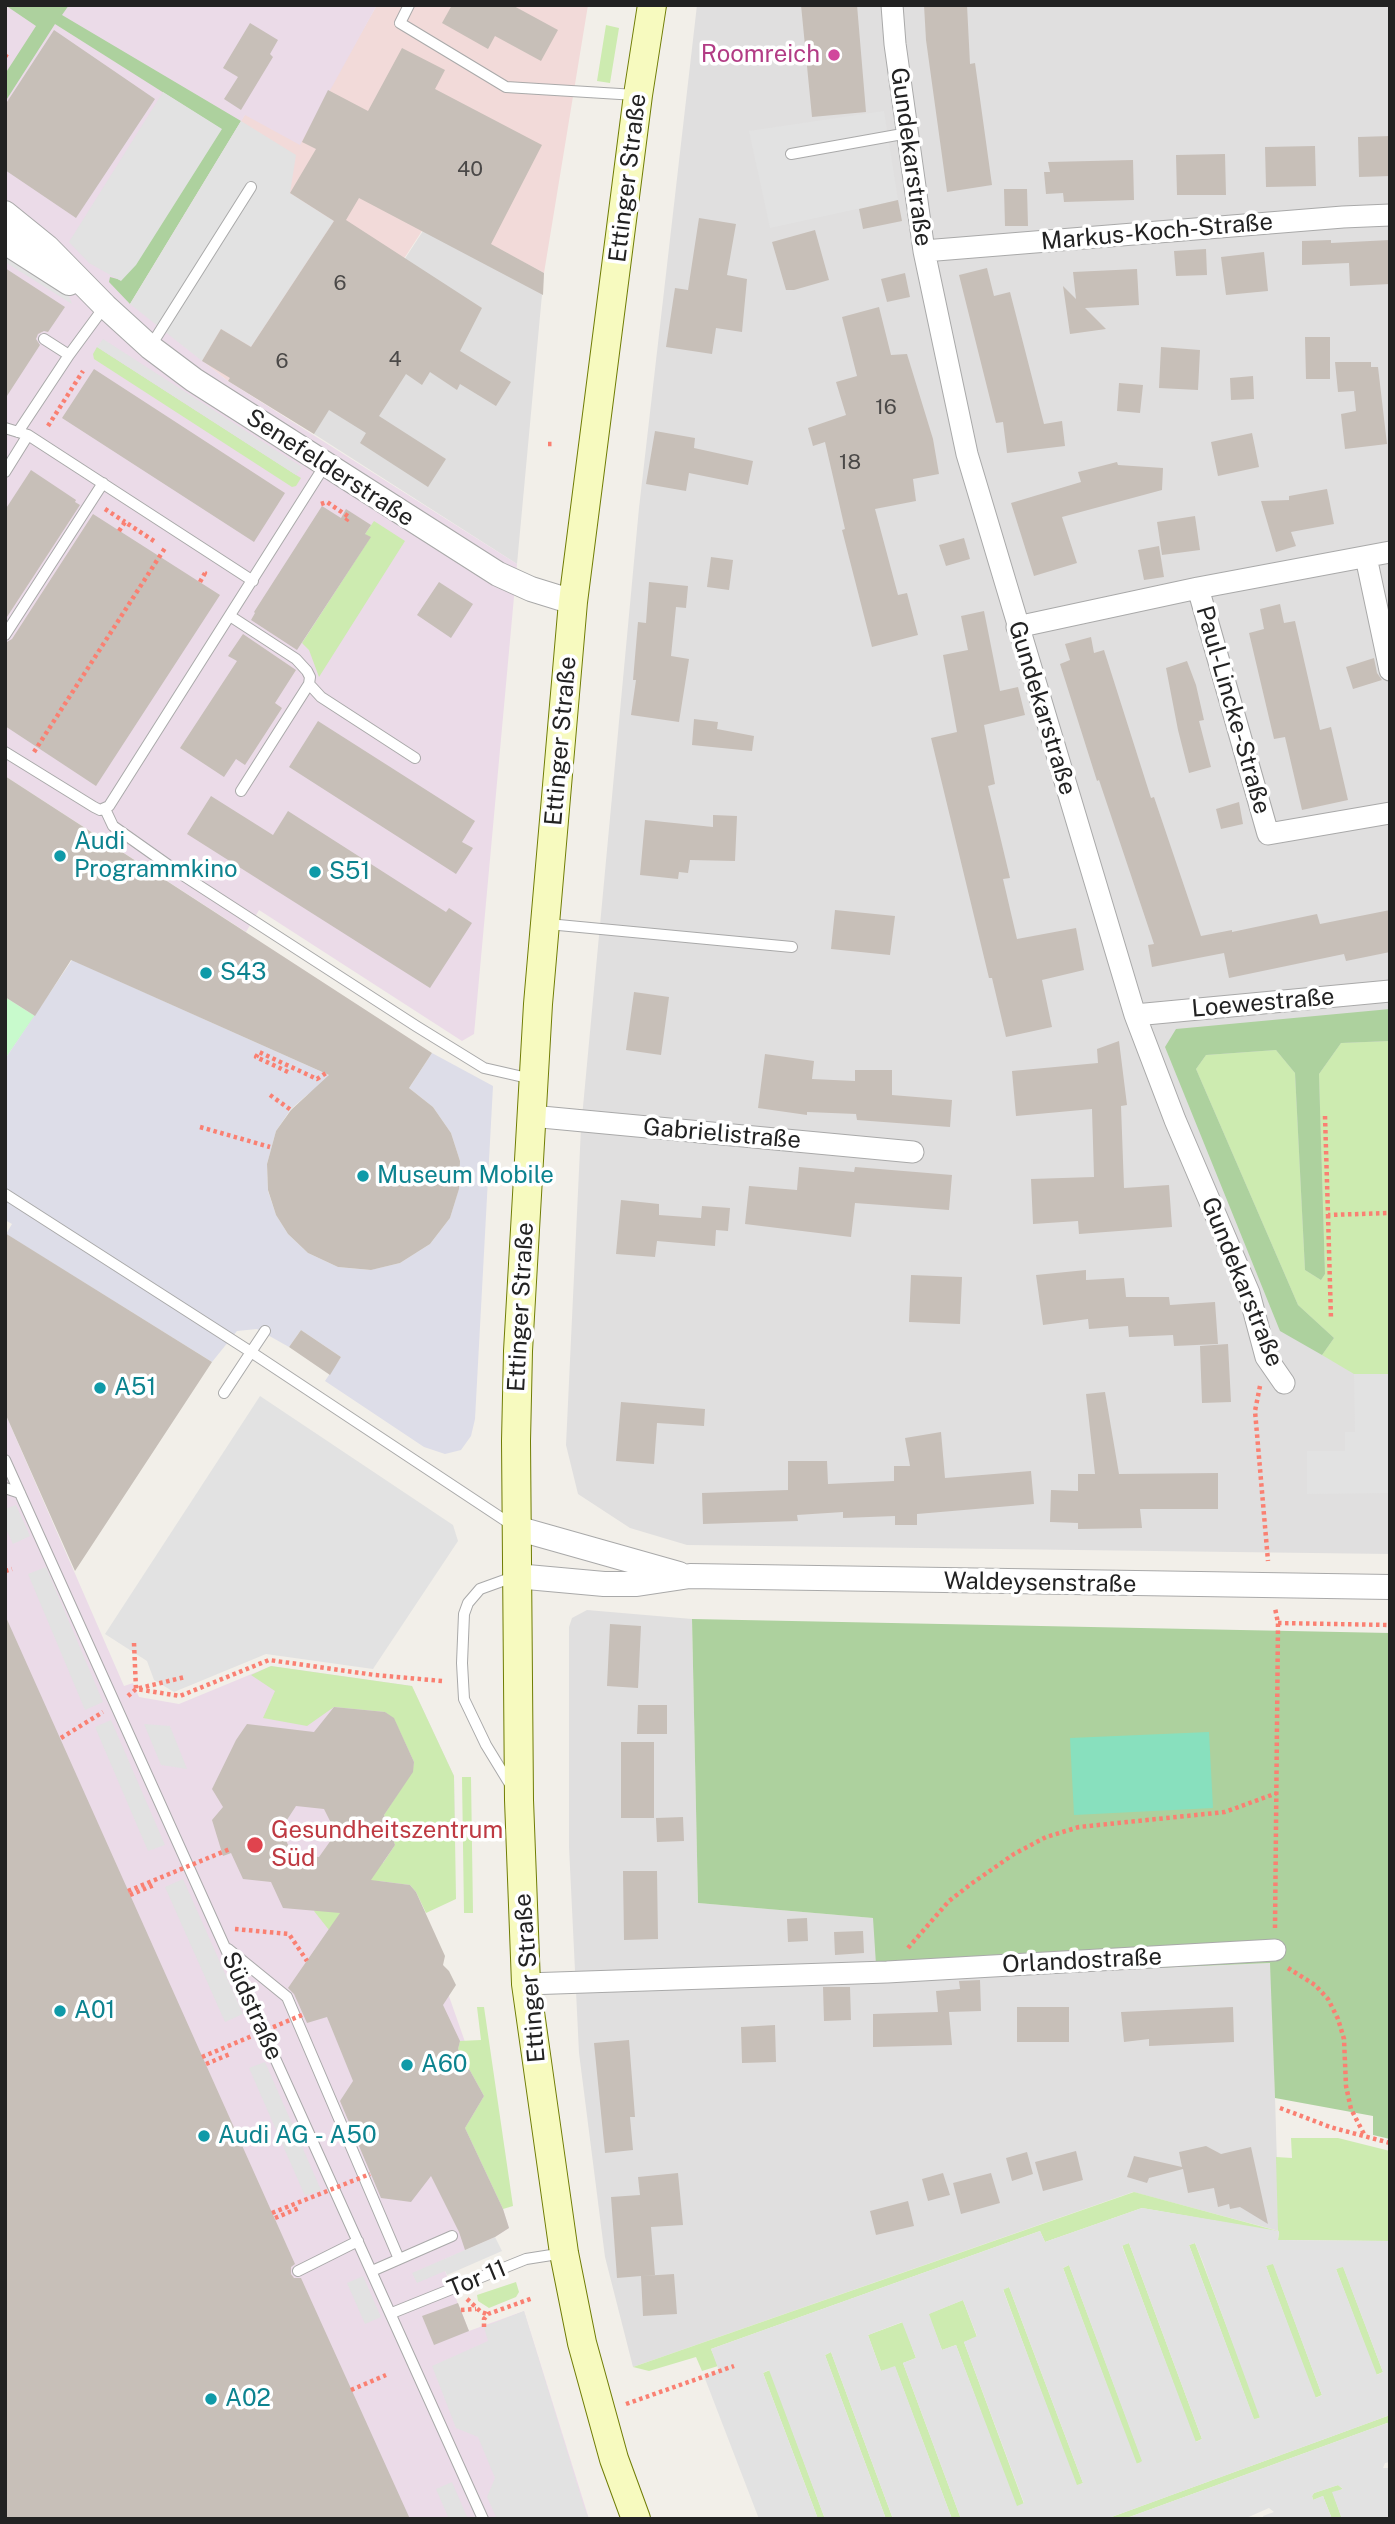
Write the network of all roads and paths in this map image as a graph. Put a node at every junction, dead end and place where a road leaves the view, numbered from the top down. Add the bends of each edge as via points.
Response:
1 (409, 5) edge
2 (652, 5) edge
3 (892, 5) edge
4 (638, 95) junction
5 (908, 133) junction
6 (791, 154) dead end
7 (251, 187) dead end
8 (5, 212) edge
9 (1390, 215) edge
10 (5, 242) edge
11 (924, 251) junction
12 (105, 306) junction
13 (44, 339) dead end
14 (150, 348) junction
15 (69, 355) junction
16 (86, 365) dead end
17 (71, 390) junction
18 (78, 394) dead end
19 (48, 426) dead end
20 (5, 428) edge
21 (23, 434) junction
22 (325, 465) junction
23 (5, 472) edge
24 (103, 483) junction
25 (320, 504) dead end
26 (346, 521) dead end
27 (119, 531) dead end
28 (165, 548) junction
29 (1390, 552) edge
30 (175, 554) dead end
31 (1366, 557) junction
32 (195, 567) dead end
33 (253, 581) junction
34 (200, 582) dead end
35 (1198, 588) junction
36 (573, 602) junction
37 (230, 616) junction
38 (1017, 627) junction
39 (5, 635) edge
40 (1390, 670) edge
41 (309, 684) junction
42 (23, 750) dead end
43 (5, 752) edge
44 (415, 758) dead end
45 (242, 791) dead end
46 (105, 809) junction
47 (1390, 813) edge
48 (545, 923) junction
49 (792, 947) dead end
50 (1390, 991) edge
51 (1135, 1015) junction
52 (288, 1072) dead end
53 (326, 1073) dead end
54 (533, 1080) junction
55 (270, 1095) dead end
56 (291, 1110) dead end
57 (531, 1116) junction
58 (1325, 1116) dead end
59 (200, 1127) dead end
60 (270, 1147) dead end
61 (913, 1152) dead end
62 (5, 1194) edge
63 (1390, 1213) edge
64 (1328, 1215) junction
65 (1331, 1319) dead end
66 (265, 1331) dead end
67 (251, 1352) junction
68 (1266, 1357) junction
69 (1284, 1383) dead end
70 (224, 1393) dead end
71 (5, 1461) edge
72 (5, 1488) edge
73 (20, 1493) junction
74 (516, 1528) junction
75 (12, 1569) dead end
76 (5, 1572) edge
77 (516, 1576) junction
78 (690, 1576) junction
79 (1272, 1586) junction
80 (1390, 1587) edge
81 (1278, 1623) junction
82 (1390, 1625) edge
83 (134, 1643) dead end
84 (185, 1677) dead end
85 (442, 1681) dead end
86 (136, 1689) junction
87 (117, 1705) junction
88 (61, 1738) dead end
89 (1277, 1793) junction
90 (519, 1800) junction
91 (230, 1849) dead end
92 (154, 1885) dead end
93 (217, 1928) junction
94 (225, 1945) junction
95 (1280, 1958) junction
96 (307, 1961) dead end
97 (887, 1972) junction
98 (526, 1984) junction
99 (302, 2015) dead end
100 (230, 2054) dead end
101 (202, 2057) dead end
102 (206, 2064) dead end
103 (1280, 2108) dead end
104 (1364, 2136) junction
105 (1390, 2143) edge
106 (370, 2174) dead end
107 (299, 2208) dead end
108 (452, 2236) dead end
109 (358, 2241) junction
110 (564, 2253) junction
111 (399, 2259) junction
112 (298, 2271) dead end
113 (372, 2271) junction
114 (533, 2298) dead end
115 (467, 2299) dead end
116 (477, 2308) junction
117 (461, 2310) dead end
118 (392, 2313) junction
119 (488, 2314) junction
120 (484, 2327) dead end
121 (734, 2366) dead end
122 (386, 2375) dead end
123 (351, 2390) dead end
124 (626, 2404) dead end
125 (483, 2519) edge
126 (636, 2519) edge

1 - 4 lane via 400,23 506,87
2 - 4 main road, Ettinger Straße
3 - 5 street, Gundekarstraße
4 - 36 main road, Ettinger Straße
5 - 6 lane
5 - 11 street, Gundekarstraße
7 - 14 lane
8 - 12 street, Senefelderstraße
9 - 11 street, Markus-Koch-Straße
10 - 12 street, Senefelderstraße
11 - 38 street, Gundekarstraße via 967,454
12 - 14 street, Senefelderstraße
12 - 15 lane
13 - 15 lane
14 - 22 street, Senefelderstraße
15 - 21 lane
16 - 17 path
17 - 18 path
17 - 19 path
20 - 21 lane
21 - 23 lane
21 - 24 lane
22 - 33 lane
22 - 36 street, Senefelderstraße via 498,574
24 - 33 lane
24 - 39 lane
25 - 26 path via 327,502 349,517
27 - 28 path via 124,522
28 - 30 path
28 - 42 path via 32,756
29 - 31 street, Paul-Lincke-Straße
31 - 35 street, Paul-Lincke-Straße
31 - 40 street
32 - 34 path via 205,573
33 - 37 lane
35 - 38 street, Paul-Lincke-Straße
35 - 47 street, Paul-Lincke-Straße via 1268,834
36 - 48 main road, Ettinger Straße
37 - 41 lane via 296,659 307,671
37 - 46 lane
38 - 51 street, Gundekarstraße
41 - 44 lane via 321,697
41 - 45 lane
43 - 46 lane via 94,807
46 - 54 lane via 113,827 416,1026 484,1069
48 - 49 lane
48 - 54 main road, Ettinger Straße
50 - 51 street, Loewestraße
51 - 68 street, Gundekarstraße via 1250,1293
52 - 53 path via 256,1057 258,1052 317,1079
54 - 57 main road, Ettinger Straße
55 - 56 path
57 - 61 street, Gabrielistraße
57 - 74 main road, Ettinger Straße via 518,1351
58 - 64 path
59 - 60 path
62 - 67 lane
63 - 64 path
64 - 65 path
66 - 67 lane
67 - 70 lane
67 - 74 lane
68 - 69 street, Gundekarstraße
68 - 79 path via 1255,1411
71 - 73 lane, Südstraße
72 - 73 lane
73 - 87 lane, Südstraße
74 - 77 main road, Ettinger Straße
74 - 78 street, Waldeysenstraße
75 - 76 path
77 - 78 street, Waldeysenstraße via 604,1584
77 - 90 main road, Ettinger Straße
77 - 90 lane via 480,1589 468,1603 462,1663 464,1699
78 - 79 street, Waldeysenstraße
79 - 80 street, Waldeysenstraße
79 - 81 path
81 - 82 path
81 - 89 path
83 - 86 path
84 - 86 path
85 - 86 path via 269,1660 180,1696
87 - 88 path
87 - 93 lane, Südstraße
89 - 95 path
89 - 97 path via 1225,1812 1079,1827 1046,1837 949,1901
90 - 98 main road, Ettinger Straße
91 - 92 path, bridge via 129,1893
93 - 94 lane, Südstraße
93 - 96 path via 289,1934
94 - 109 lane, Südstraße
94 - 111 lane via 287,1997
95 - 97 street, Orlandostraße
95 - 104 path via 1315,1985 1338,2019 1345,2039 1346,2086
97 - 98 street, Orlandostraße
98 - 110 main road, Ettinger Straße
99 - 101 path, bridge
100 - 102 path
103 - 104 path
104 - 105 path
106 - 107 path, bridge via 273,2216
108 - 111 lane
109 - 112 lane
109 - 113 lane, Südstraße
110 - 118 lane, Tor 11 via 526,2259
110 - 126 main road, Ettinger Straße via 582,2343
111 - 113 lane
113 - 118 lane, Südstraße
114 - 119 path
115 - 116 path
116 - 117 path
116 - 119 path
118 - 125 lane, Südstraße
119 - 120 path
121 - 124 path
122 - 123 path

